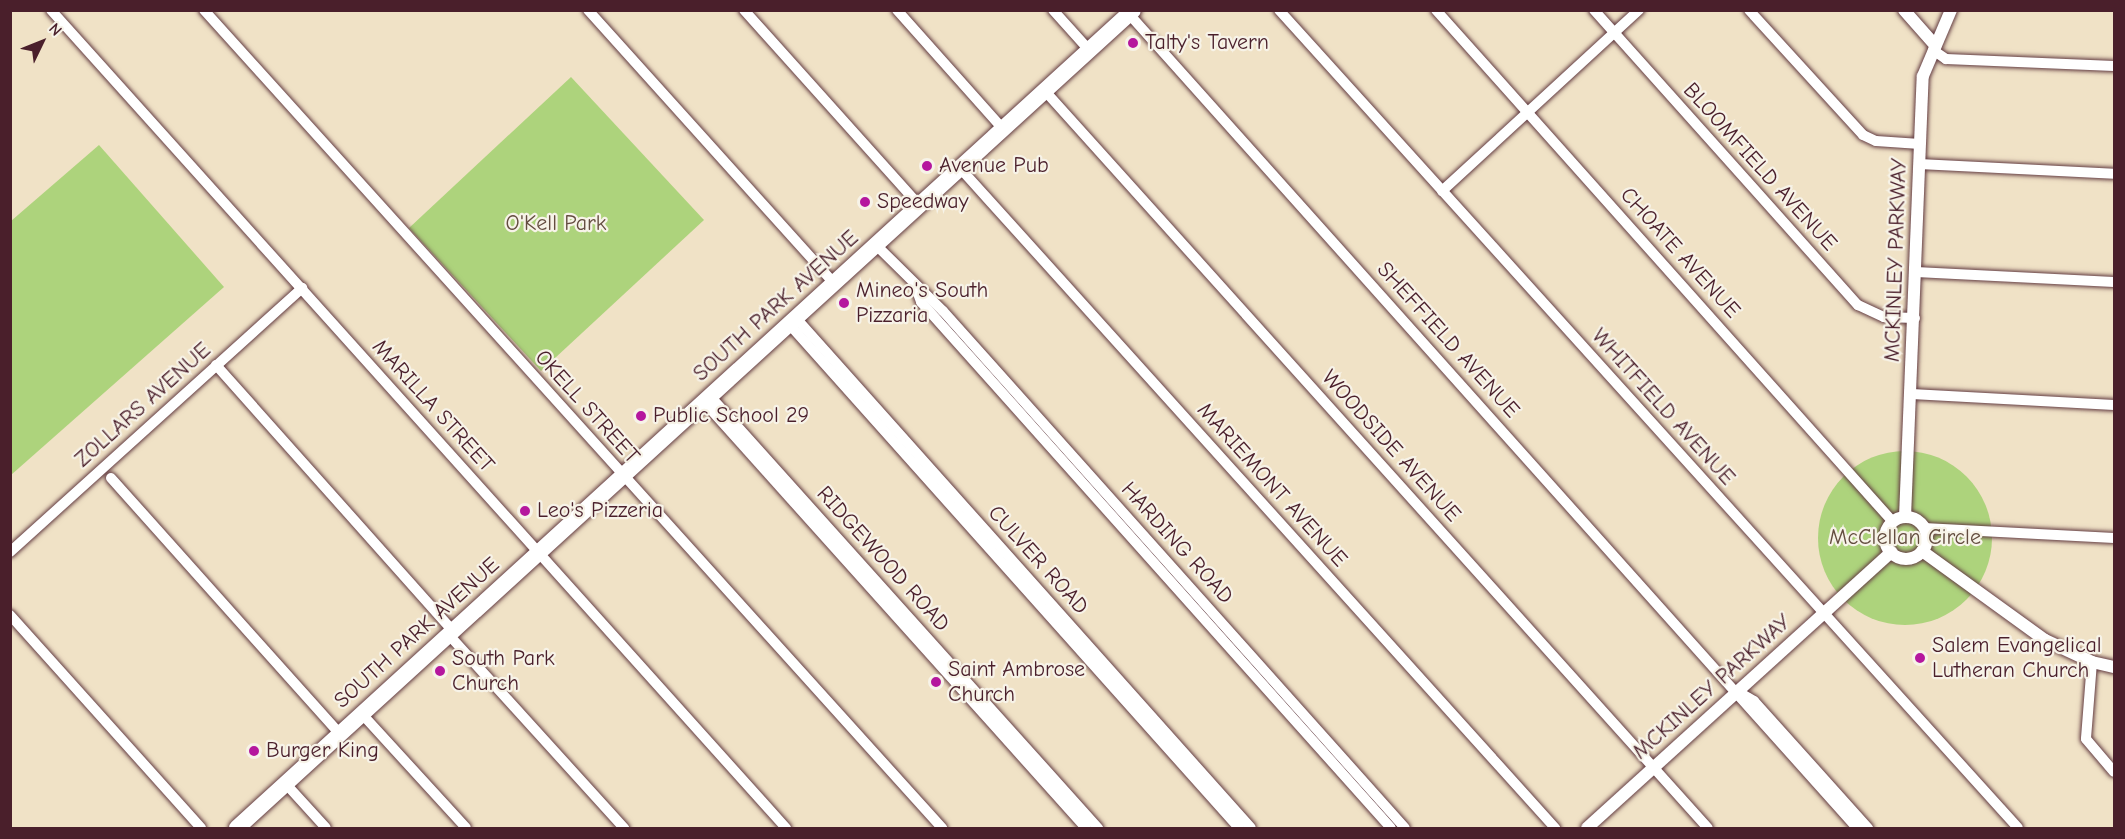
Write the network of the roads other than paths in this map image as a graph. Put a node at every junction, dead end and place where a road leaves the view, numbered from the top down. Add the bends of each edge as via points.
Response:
1 (51, 10) edge
2 (204, 10) edge
3 (588, 10) edge
4 (744, 10) edge
5 (897, 10) edge
6 (1053, 10) edge
7 (1279, 10) edge
8 (1436, 10) edge
9 (1594, 10) edge
10 (1639, 10) edge
11 (1749, 10) edge
12 (1904, 10) edge
13 (1951, 10) edge
14 (1131, 12) edge
15 (1614, 33) junction
16 (1934, 47) junction
17 (1089, 50) junction
18 (2115, 66) edge
19 (1045, 91) junction
20 (1528, 113) junction
21 (1004, 129) junction
22 (1920, 144) junction
23 (1919, 164) junction
24 (960, 168) junction
25 (2115, 174) edge
26 (1442, 191) junction
27 (919, 205) junction
28 (876, 245) junction
29 (1916, 272) junction
30 (2115, 282) edge
31 (834, 283) junction
32 (302, 288) junction
33 (1915, 318) junction
34 (792, 321) junction
35 (216, 365) junction
36 (1912, 394) junction
37 (707, 399) junction
38 (2115, 405) edge
39 (623, 475) junction
40 (111, 478) dead end
41 (1899, 520) junction
42 (1924, 528) junction
43 (2115, 538) edge
44 (1922, 551) junction
45 (10, 552) edge
46 (1891, 552) junction
47 (538, 553) junction
48 (1824, 613) junction
49 (10, 615) edge
50 (451, 633) junction
51 (2092, 662) junction
52 (2115, 667) edge
53 (1739, 692) junction
54 (362, 714) junction
55 (340, 734) junction
56 (1341, 765) junction
57 (1654, 767) junction
58 (2115, 772) edge
59 (1049, 780) junction
60 (285, 784) junction
61 (1839, 802) junction
62 (201, 828) edge
63 (237, 828) edge
64 (326, 828) edge
65 (466, 828) edge
66 (624, 828) edge
67 (786, 828) edge
68 (942, 828) edge
69 (1086, 828) edge
70 (1098, 828) edge
71 (1239, 828) edge
72 (1251, 828) edge
73 (1391, 828) edge
74 (1405, 828) edge
75 (1555, 828) edge
76 (1587, 828) edge
77 (1707, 828) edge
78 (1857, 828) edge
79 (1868, 828) edge
80 (2018, 828) edge

1 - 32 street, MARILLA STREET
2 - 39 street, OKELL STREET
3 - 31 street
4 - 27 street
5 - 21 street
6 - 17 street
7 - 26 street, WHITFIELD AVENUE
8 - 20 street, CHOATE AVENUE
9 - 15 street, BLOOMFIELD AVENUE
10 - 15 street
11 - 22 street via 1863,135 1876,141
12 - 16 street
13 - 16 street, MCKINLEY PARKWAY
14 - 17 main road, SOUTH PARK AVENUE
14 - 53 street, SHEFFIELD AVENUE
15 - 20 street
15 - 33 street, BLOOMFIELD AVENUE via 1858,305 1884,317
16 - 18 street via 1946,59
16 - 22 street, MCKINLEY PARKWAY via 1923,76
17 - 19 main road, SOUTH PARK AVENUE
19 - 21 main road, SOUTH PARK AVENUE
19 - 57 street, WOODSIDE AVENUE
20 - 26 street
20 - 41 street, CHOATE AVENUE
21 - 24 main road, SOUTH PARK AVENUE
22 - 23 street, MCKINLEY PARKWAY
23 - 25 street
23 - 29 street, MCKINLEY PARKWAY
24 - 27 main road, SOUTH PARK AVENUE
24 - 75 street, MARIEMONT AVENUE
26 - 48 street, WHITFIELD AVENUE
27 - 28 main road, SOUTH PARK AVENUE
28 - 31 main road, SOUTH PARK AVENUE
28 - 56 street, HARDING ROAD via 916,288 921,302 1018,404
29 - 30 street
29 - 33 street, MCKINLEY PARKWAY
31 - 34 main road, SOUTH PARK AVENUE
32 - 35 street, ZOLLARS AVENUE
32 - 47 street, MARILLA STREET
33 - 36 street, MCKINLEY PARKWAY
34 - 37 main road, SOUTH PARK AVENUE
34 - 71 street, CULVER ROAD
34 - 72 street, CULVER ROAD
35 - 45 street, ZOLLARS AVENUE
35 - 50 street
36 - 38 street
36 - 41 street, MCKINLEY PARKWAY
37 - 39 main road, SOUTH PARK AVENUE
37 - 59 street, RIDGEWOOD ROAD
39 - 47 main road, SOUTH PARK AVENUE
39 - 68 street, OKELL STREET
40 - 55 street
41 - 42 street via 1915,519
41 - 46 street via 1886,537
42 - 43 street
42 - 44 street via 1926,542
44 - 46 street via 1908,558
44 - 51 street via 2045,640
46 - 48 street, MCKINLEY PARKWAY
47 - 50 main road, SOUTH PARK AVENUE
47 - 67 street, MARILLA STREET
48 - 53 street, MCKINLEY PARKWAY
48 - 80 street, WHITFIELD AVENUE
49 - 62 street
50 - 54 main road, SOUTH PARK AVENUE
50 - 66 street
51 - 52 street
51 - 58 street via 2086,739
53 - 57 street, MCKINLEY PARKWAY
53 - 61 street, SHEFFIELD AVENUE via 1754,701
54 - 55 main road, SOUTH PARK AVENUE
54 - 65 street
55 - 60 main road, SOUTH PARK AVENUE
56 - 73 street, HARDING ROAD
56 - 74 street, HARDING ROAD
57 - 76 street, MCKINLEY PARKWAY
57 - 77 street, WOODSIDE AVENUE
59 - 69 street, RIDGEWOOD ROAD
59 - 70 street, RIDGEWOOD ROAD
60 - 63 main road, SOUTH PARK AVENUE
60 - 64 street
61 - 78 street
61 - 79 street

